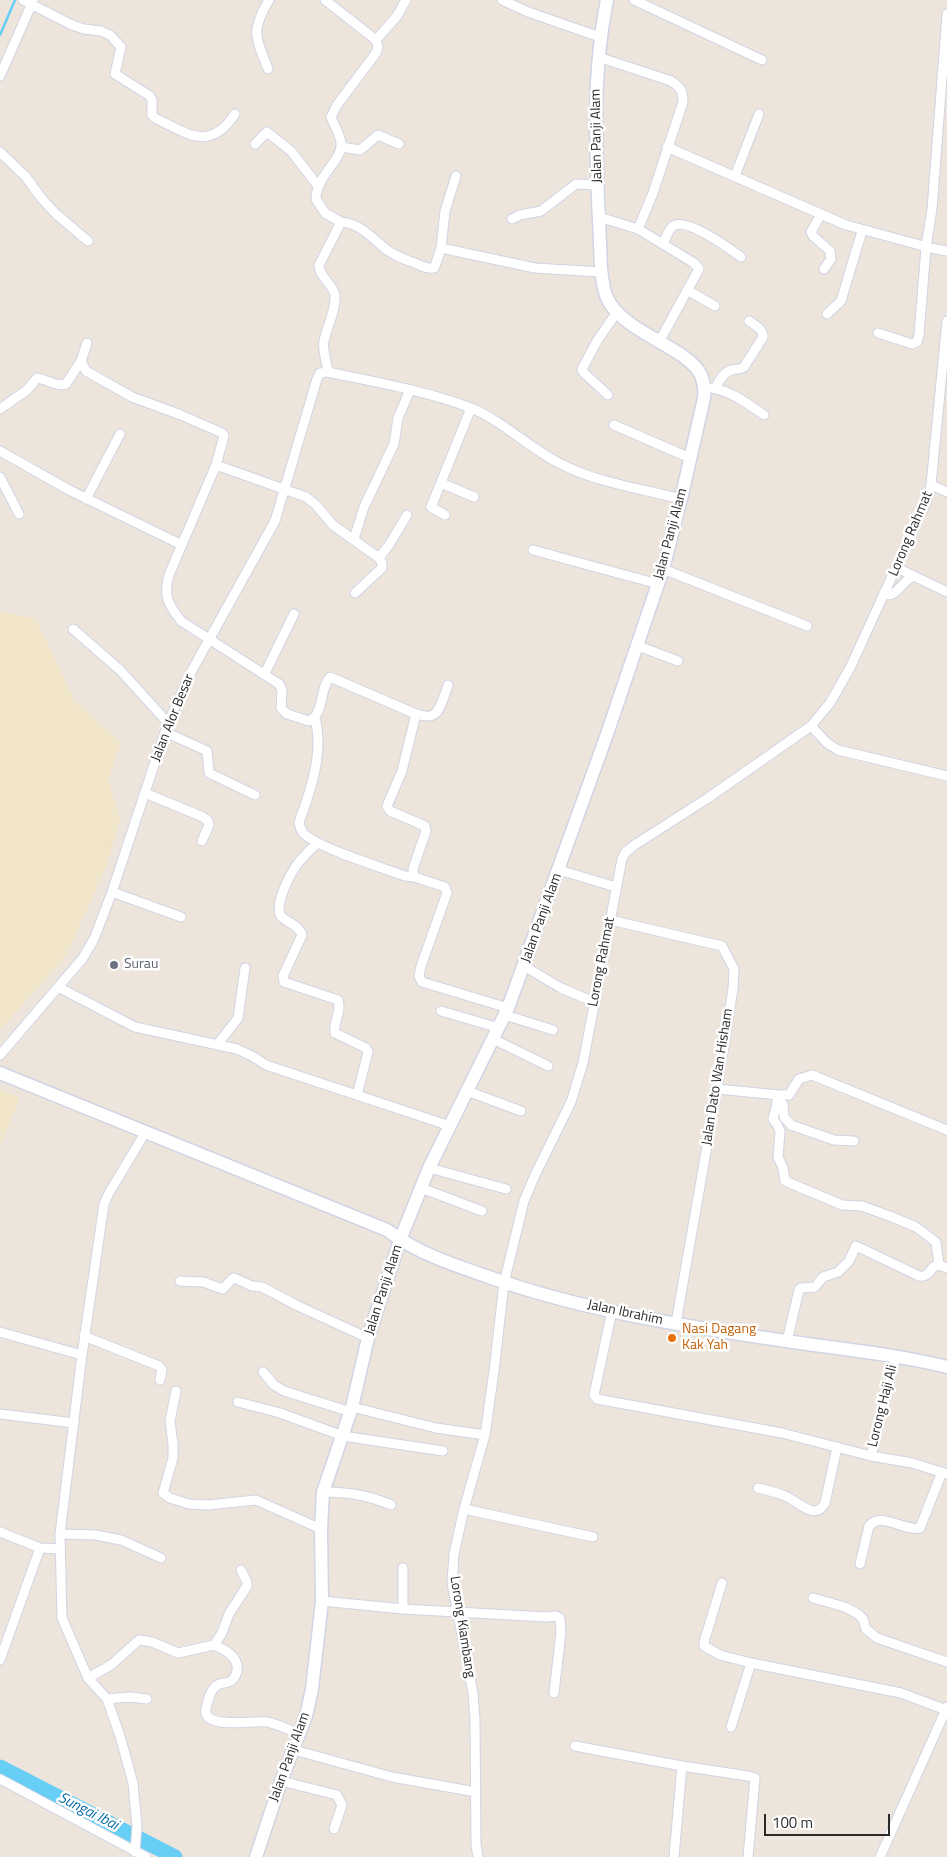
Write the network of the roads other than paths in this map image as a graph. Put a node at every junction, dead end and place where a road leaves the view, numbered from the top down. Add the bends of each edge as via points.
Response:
1 (269, 0) edge
2 (325, 0) edge
3 (406, 0) edge
4 (502, 0) edge
5 (607, 0) edge
6 (634, 0) edge
7 (28, 1) edge
8 (947, 14) edge
9 (600, 37) junction
10 (376, 40) junction
11 (598, 57) junction
12 (762, 60) dead end
13 (268, 69) dead end
14 (0, 76) edge
15 (944, 92) edge
16 (234, 114) dead end
17 (759, 114) dead end
18 (254, 144) dead end
19 (399, 144) dead end
20 (341, 147) junction
21 (667, 147) junction
22 (0, 152) edge
23 (456, 176) dead end
24 (735, 176) junction
25 (598, 184) junction
26 (318, 186) junction
27 (821, 214) junction
28 (599, 217) junction
29 (512, 219) dead end
30 (341, 222) junction
31 (638, 228) junction
32 (862, 231) junction
33 (88, 241) dead end
34 (663, 244) junction
35 (441, 248) junction
36 (929, 248) junction
37 (946, 251) edge
38 (741, 257) dead end
39 (824, 269) dead end
40 (601, 272) junction
41 (687, 290) junction
42 (715, 306) dead end
43 (617, 312) junction
44 (827, 314) dead end
45 (749, 321) dead end
46 (947, 321) edge
47 (878, 333) dead end
48 (659, 342) junction
49 (87, 343) dead end
50 (81, 361) junction
51 (328, 372) junction
52 (710, 388) junction
53 (410, 390) junction
54 (608, 395) dead end
55 (471, 408) junction
56 (0, 409) edge
57 (764, 415) dead end
58 (614, 425) dead end
59 (120, 434) dead end
60 (0, 451) edge
61 (690, 458) junction
62 (216, 465) junction
63 (0, 477) edge
64 (441, 483) junction
65 (931, 485) junction
66 (286, 489) junction
67 (947, 492) edge
68 (474, 497) dead end
69 (86, 498) junction
70 (681, 499) junction
71 (19, 514) dead end
72 (445, 514) dead end
73 (407, 515) dead end
74 (354, 539) junction
75 (182, 545) junction
76 (533, 550) dead end
77 (379, 558) junction
78 (897, 568) junction
79 (662, 569) junction
80 (914, 576) junction
81 (658, 584) junction
82 (947, 592) edge
83 (355, 593) dead end
84 (884, 593) junction
85 (294, 614) dead end
86 (806, 626) dead end
87 (73, 629) dead end
88 (209, 640) junction
89 (638, 646) junction
90 (678, 661) dead end
91 (264, 673) junction
92 (448, 685) dead end
93 (416, 714) junction
94 (315, 718) junction
95 (168, 723) junction
96 (811, 726) junction
97 (165, 732) junction
98 (947, 776) edge
99 (145, 793) junction
100 (256, 795) dead end
101 (202, 841) dead end
102 (317, 843) junction
103 (559, 870) junction
104 (414, 876) junction
105 (616, 887) junction
106 (112, 892) junction
107 (181, 917) dead end
108 (610, 920) junction
109 (524, 966) junction
110 (245, 968) dead end
111 (58, 988) junction
112 (594, 1002) junction
113 (441, 1011) dead end
114 (506, 1012) junction
115 (553, 1030) dead end
116 (496, 1034) junction
117 (217, 1045) junction
118 (0, 1055) edge
119 (548, 1066) dead end
120 (0, 1073) edge
121 (717, 1089) junction
122 (467, 1092) junction
123 (357, 1095) junction
124 (778, 1098) junction
125 (521, 1111) dead end
126 (450, 1126) junction
127 (947, 1130) edge
128 (145, 1134) junction
129 (854, 1142) dead end
130 (429, 1168) junction
131 (421, 1188) junction
132 (506, 1189) dead end
133 (482, 1211) dead end
134 (400, 1240) junction
135 (943, 1267) edge
136 (180, 1281) dead end
137 (504, 1283) junction
138 (612, 1312) junction
139 (676, 1323) junction
140 (0, 1332) edge
141 (84, 1336) junction
142 (368, 1338) junction
143 (787, 1341) junction
144 (82, 1355) junction
145 (896, 1356) junction
146 (947, 1367) edge
147 (263, 1372) dead end
148 (160, 1380) dead end
149 (176, 1391) dead end
150 (238, 1402) dead end
151 (352, 1410) junction
152 (0, 1414) edge
153 (74, 1423) junction
154 (485, 1435) junction
155 (343, 1436) junction
156 (837, 1447) junction
157 (444, 1451) dead end
158 (871, 1456) junction
159 (944, 1473) edge
160 (758, 1488) dead end
161 (323, 1492) junction
162 (391, 1505) dead end
163 (464, 1509) junction
164 (321, 1529) junction
165 (0, 1532) edge
166 (60, 1534) junction
167 (593, 1537) dead end
168 (40, 1548) junction
169 (60, 1549) junction
170 (161, 1558) dead end
171 (860, 1564) dead end
172 (403, 1568) dead end
173 (240, 1570) dead end
174 (722, 1583) dead end
175 (813, 1598) dead end
176 (322, 1601) junction
177 (404, 1609) junction
178 (457, 1612) junction
179 (214, 1645) junction
180 (0, 1660) edge
181 (947, 1662) edge
182 (751, 1663) junction
183 (88, 1678) junction
184 (554, 1693) dead end
185 (106, 1699) junction
186 (147, 1699) dead end
187 (946, 1709) edge
188 (732, 1726) dead end
189 (300, 1734) junction
190 (575, 1746) dead end
191 (294, 1750) junction
192 (682, 1766) junction
193 (0, 1779) edge
194 (281, 1781) junction
195 (476, 1792) junction
196 (334, 1829) dead end
197 (135, 1852) junction
198 (146, 1857) edge
199 (256, 1857) edge
200 (478, 1857) edge
201 (674, 1857) edge
202 (748, 1857) edge
203 (880, 1857) edge

1 - 13 street via 259,20 256,36
2 - 10 street
3 - 10 street
4 - 9 street
5 - 9 main road, Jalan Panji Alam
6 - 12 street
7 - 14 street
7 - 16 street via 72,25 101,31 114,38 121,51 115,74 150,96 155,118 191,135 204,137 224,128
8 - 15 street
9 - 11 main road, Jalan Panji Alam
10 - 20 street via 376,53 331,117
11 - 21 street via 671,81 682,90 683,102
11 - 25 main road, Jalan Panji Alam
15 - 36 street
17 - 24 street
18 - 26 street via 266,132 286,146
19 - 20 street via 378,134 360,150
20 - 26 street
21 - 24 street
21 - 31 street
22 - 33 street via 26,176 56,214
23 - 35 street via 445,211
24 - 27 street
25 - 28 main road, Jalan Panji Alam
25 - 29 street via 576,184 541,211
26 - 30 street via 316,199 321,208
27 - 32 street
27 - 39 street via 811,232 831,253
28 - 31 street
28 - 40 main road, Jalan Panji Alam
30 - 35 street via 361,228 388,251 427,268 434,268
30 - 51 street via 319,265 335,295 323,344
31 - 34 street
32 - 36 street
32 - 44 street via 843,297 840,304
34 - 38 street via 673,227 678,225 706,234
34 - 41 street via 698,267
35 - 40 street via 535,268
36 - 37 street
36 - 47 street via 918,340 912,344
40 - 43 main road, Jalan Panji Alam via 607,298
41 - 42 street
41 - 48 street
43 - 48 main road, Jalan Panji Alam
43 - 54 street via 582,369
45 - 52 street via 759,327 763,336 741,370 727,372
46 - 65 street, Lorong Rahmat
48 - 52 main road, Jalan Panji Alam via 696,368
49 - 50 street
50 - 56 street via 66,384 58,385 38,378
50 - 62 street via 86,371 132,397 222,433 224,439
51 - 53 street
51 - 66 street, Jalan Alor Besar via 320,373 317,379
52 - 57 street via 727,392
52 - 61 main road, Jalan Panji Alam via 704,398
53 - 55 street
53 - 74 street via 398,418 394,444 364,507
55 - 64 street
55 - 70 street via 577,472
58 - 61 street
59 - 69 street
60 - 69 street
61 - 70 main road, Jalan Panji Alam
62 - 66 street
62 - 75 street
63 - 71 street
64 - 68 street
64 - 72 street via 431,507
65 - 67 street
65 - 78 street, Lorong Rahmat
66 - 74 street via 306,497 333,525
66 - 88 street, Jalan Alor Besar via 276,521
69 - 75 street
70 - 79 main road, Jalan Panji Alam
73 - 77 street
74 - 77 street
75 - 88 street via 165,589 170,606 181,621
76 - 81 street
77 - 83 street via 382,568
78 - 80 street
78 - 84 street, Lorong Rahmat
79 - 81 main road, Jalan Panji Alam
79 - 86 street
80 - 82 street
80 - 84 street via 904,581 893,594
81 - 89 main road, Jalan Panji Alam
84 - 96 street, Lorong Rahmat via 850,668 830,703
85 - 91 street
87 - 95 street via 120,670
88 - 91 street
88 - 95 street, Jalan Alor Besar
89 - 90 street
89 - 103 main road, Jalan Panji Alam
91 - 94 street via 279,684 281,708 287,714 309,721
92 - 93 street via 434,715
93 - 94 street via 330,677
93 - 104 street via 402,771 388,806 390,810 424,826 426,831 413,869
94 - 102 street via 318,737 312,781 299,822 304,833
95 - 97 street, Jalan Alor Besar
96 - 98 street via 838,750
96 - 105 street, Lorong Rahmat via 625,853
97 - 99 street, Jalan Alor Besar
97 - 100 street via 207,751 209,774
99 - 101 street via 208,820
99 - 106 street, Jalan Alor Besar
102 - 104 street via 405,876
102 - 123 street via 298,863 278,905 282,917 302,936 282,976 284,982 338,1000 340,1008 335,1032 368,1052
103 - 105 street
103 - 109 main road, Jalan Panji Alam
104 - 114 street via 445,888 447,893 420,966 422,982
105 - 108 street, Lorong Rahmat
106 - 107 street
106 - 111 street, Jalan Alor Besar via 83,958
108 - 112 street, Lorong Rahmat
108 - 121 street, Jalan Dato Wan Hisham via 722,946 734,969
109 - 112 street via 561,988
109 - 114 main road, Jalan Panji Alam
110 - 117 street via 238,1018
111 - 117 street via 135,1027
111 - 118 street, Jalan Alor Besar
112 - 137 street, Lorong Rahmat via 577,1085 524,1201
113 - 116 street
114 - 115 street
114 - 116 main road, Jalan Panji Alam
116 - 119 street
116 - 122 main road, Jalan Panji Alam
117 - 123 street via 237,1049 266,1065
120 - 128 main road, Jalan Ibrahim
121 - 124 street
121 - 139 street, Jalan Dato Wan Hisham
122 - 125 street
122 - 126 main road, Jalan Panji Alam
123 - 126 street
124 - 127 street via 789,1095 799,1079 812,1075
124 - 129 street via 783,1104 784,1117 791,1125 834,1140
124 - 135 street via 773,1119 780,1132 778,1157 785,1181 842,1205 862,1206 916,1227 936,1242
126 - 130 main road, Jalan Panji Alam
128 - 134 main road, Jalan Ibrahim via 387,1230
128 - 141 street via 104,1204
130 - 131 main road, Jalan Panji Alam
130 - 132 street
131 - 133 street
131 - 134 main road, Jalan Panji Alam
134 - 137 main road, Jalan Ibrahim via 421,1252
134 - 142 main road, Jalan Panji Alam
135 - 143 street via 934,1267 929,1274 920,1276 856,1246 849,1261 838,1272 823,1277 816,1287 801,1288
136 - 142 street via 203,1282 224,1289 234,1278 262,1287
137 - 138 main road, Jalan Ibrahim
137 - 154 street, Lorong Kiambang
138 - 139 main road, Jalan Ibrahim
138 - 156 street via 595,1398 782,1433
139 - 143 main road, Jalan Ibrahim
140 - 144 street
141 - 144 street
141 - 148 street via 159,1366 162,1370
142 - 151 main road, Jalan Panji Alam
143 - 145 main road, Jalan Ibrahim
144 - 153 street
145 - 146 main road, Jalan Ibrahim
145 - 158 street, Lorong Haji Ali
147 - 151 street via 284,1391
149 - 164 street via 170,1421 173,1458 163,1493 189,1504 256,1500
150 - 155 street
151 - 154 street
151 - 155 main road, Jalan Panji Alam
152 - 153 street
153 - 166 street
154 - 163 street, Lorong Kiambang
155 - 157 street
155 - 161 main road, Jalan Panji Alam
156 - 158 street
156 - 160 street via 826,1503 822,1508 808,1510 780,1493
158 - 159 street
159 - 171 street via 920,1528 872,1522
161 - 162 street via 348,1492
161 - 164 main road, Jalan Panji Alam
163 - 167 street
163 - 178 street, Lorong Kiambang via 454,1554 452,1584
164 - 176 main road, Jalan Panji Alam
165 - 168 street
166 - 169 street
166 - 170 street via 121,1540
168 - 169 street
168 - 180 street
169 - 183 street via 62,1618
172 - 177 street
173 - 179 street via 247,1586
174 - 182 street via 704,1646 720,1655
175 - 181 street via 858,1614 866,1629 877,1638
176 - 177 street
176 - 189 main road, Jalan Panji Alam via 312,1689
177 - 178 street
178 - 184 street via 560,1618
178 - 195 street, Lorong Kiambang via 473,1693
179 - 183 street via 178,1653 139,1640 111,1665
179 - 189 street via 226,1650 238,1666 232,1681 213,1688 207,1716 230,1723 269,1722
182 - 187 street via 900,1693
182 - 188 street
183 - 185 street
185 - 186 street via 130,1696
185 - 197 street via 133,1783
187 - 203 street
189 - 191 main road, Jalan Panji Alam
190 - 192 street
191 - 194 main road, Jalan Panji Alam
191 - 195 street via 392,1777
192 - 201 street
192 - 202 street via 755,1778
193 - 197 street
194 - 196 street via 337,1795 342,1804
194 - 199 main road, Jalan Panji Alam
195 - 200 street, Lorong Kiambang
197 - 198 street

